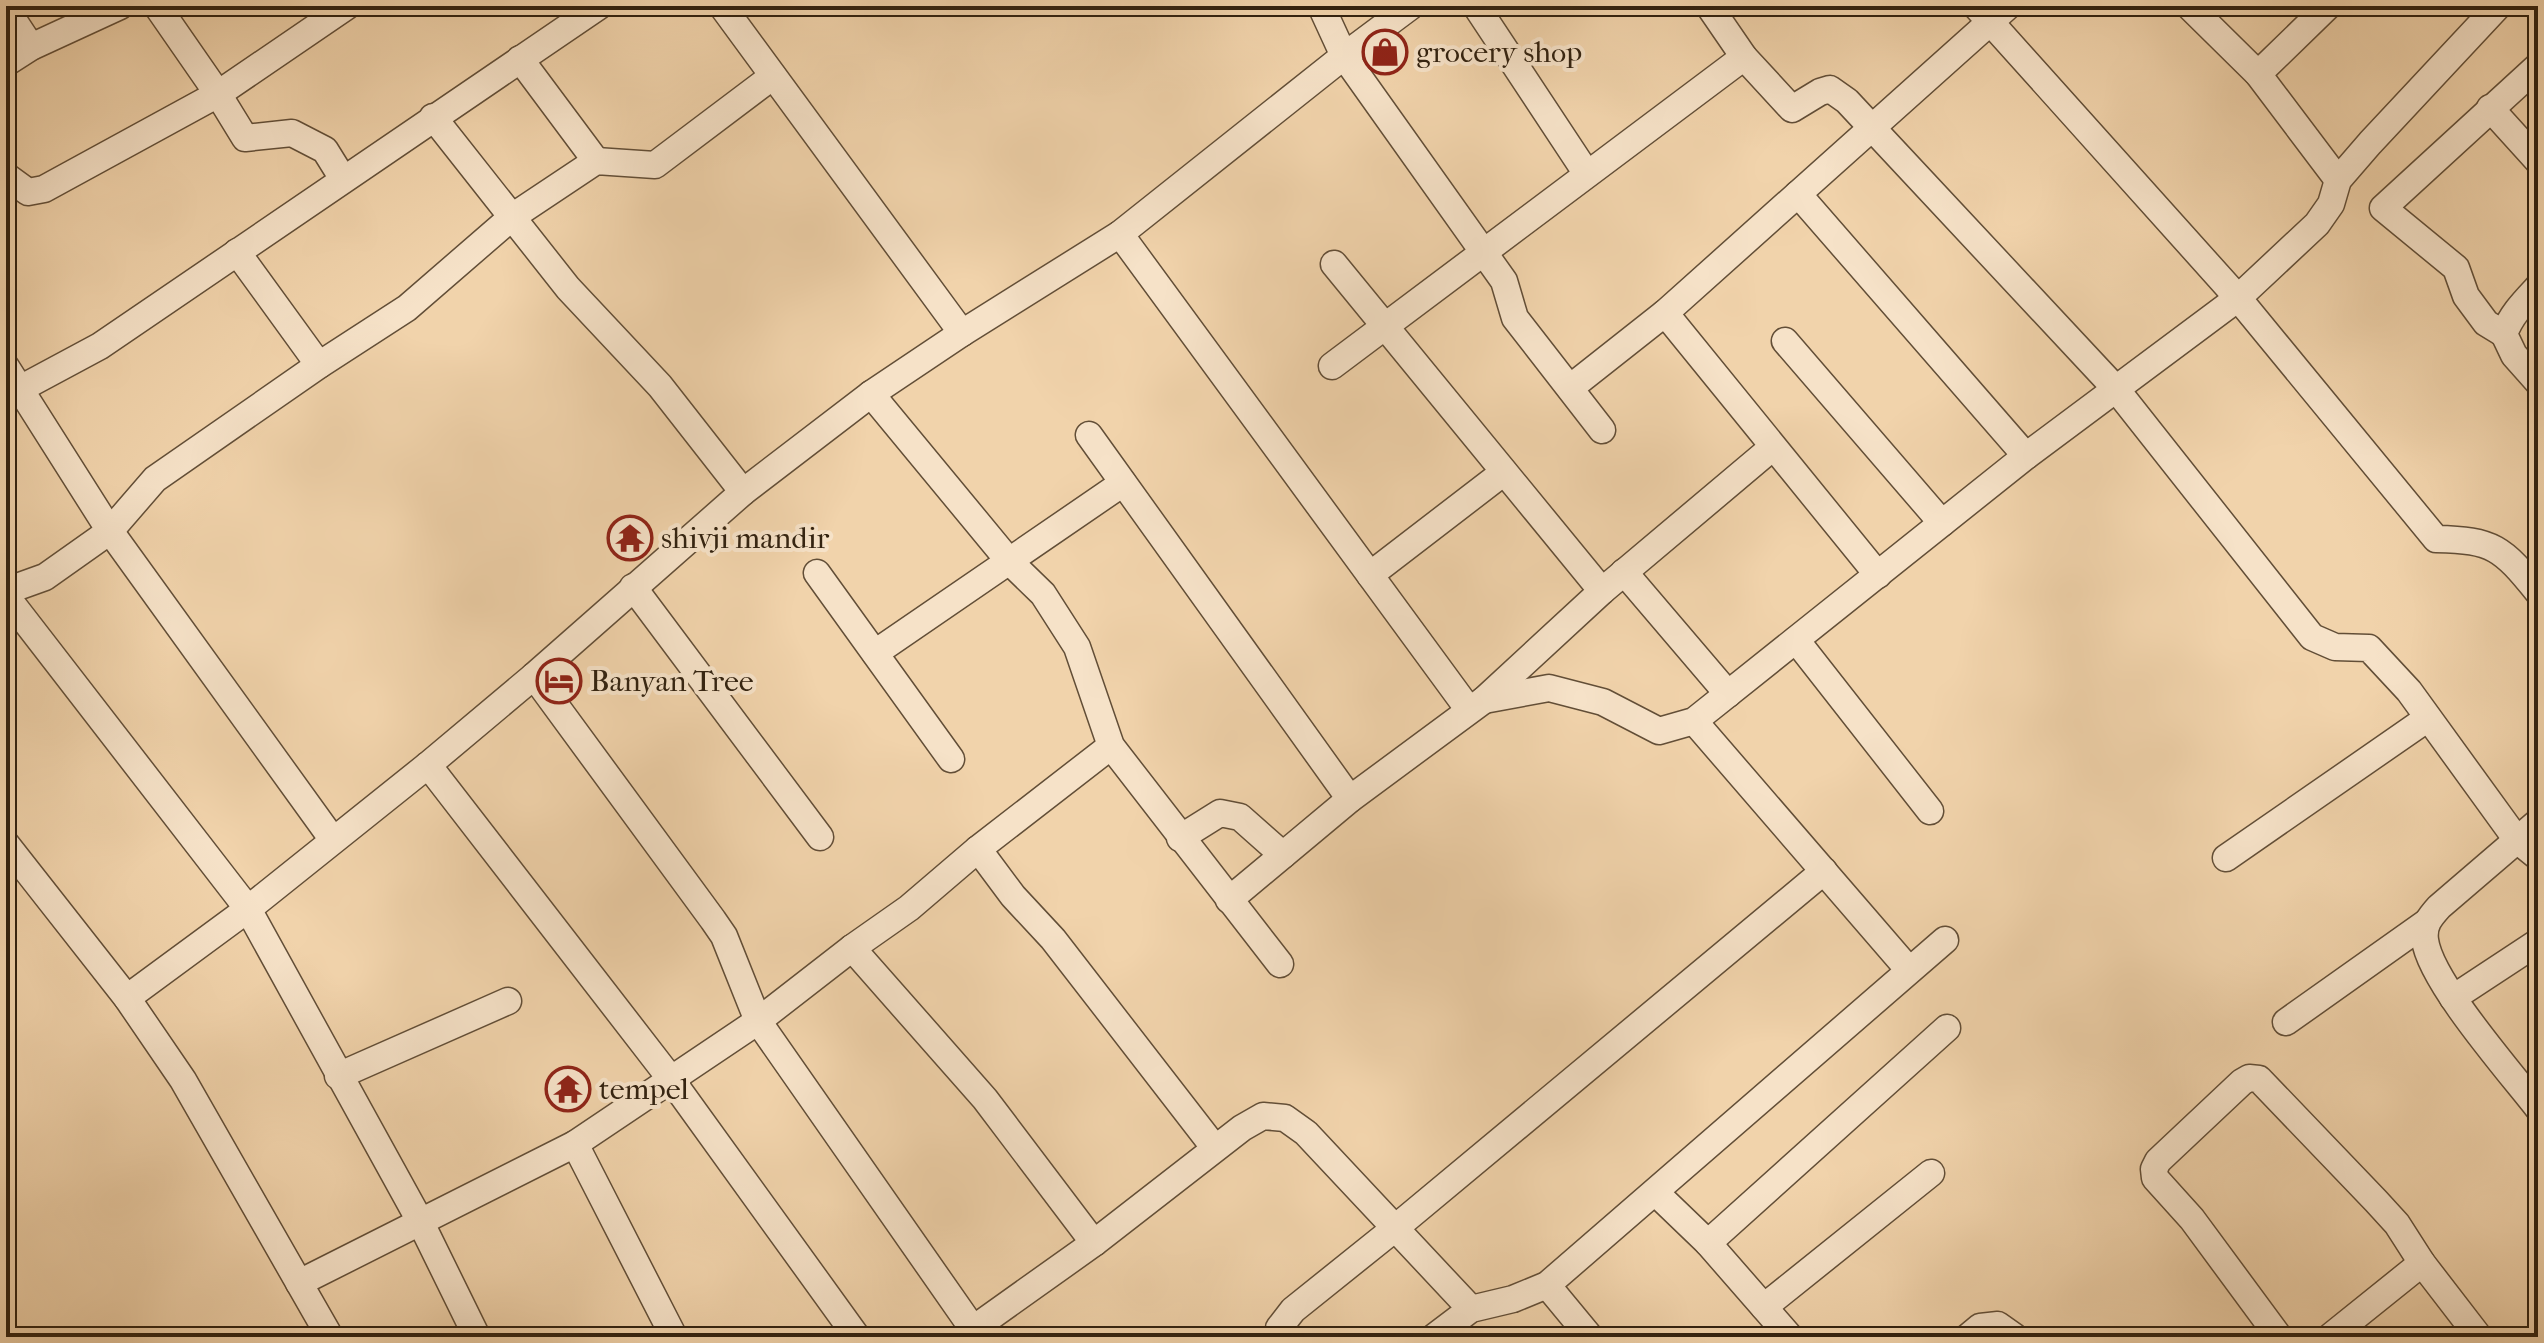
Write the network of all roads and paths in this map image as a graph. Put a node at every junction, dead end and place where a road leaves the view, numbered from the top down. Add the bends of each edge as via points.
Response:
1 (120, 6) edge
2 (157, 6) edge
3 (347, 6) edge
4 (599, 6) edge
5 (722, 6) edge
6 (1321, 6) edge
7 (1411, 6) edge
8 (1476, 6) edge
9 (1709, 6) edge
10 (2189, 6) edge
11 (2328, 6) edge
12 (2498, 6) edge
13 (6, 9) edge
14 (1991, 12) edge
15 (31, 47) junction
16 (1344, 56) junction
17 (1744, 57) junction
18 (520, 59) junction
19 (6, 63) edge
20 (2538, 66) edge
21 (2258, 74) junction
22 (773, 76) junction
23 (218, 94) junction
24 (2490, 108) junction
25 (433, 117) junction
26 (1872, 129) junction
27 (596, 161) junction
28 (2538, 161) edge
29 (1587, 174) junction
30 (6, 176) edge
31 (343, 179) junction
32 (2338, 180) junction
33 (1798, 194) junction
34 (512, 217) junction
35 (1120, 234) junction
36 (237, 252) junction
37 (1483, 252) junction
38 (1334, 264) dead end
39 (2538, 287) edge
40 (2238, 298) junction
41 (1665, 313) junction
42 (1384, 327) junction
43 (962, 333) junction
44 (2504, 334) junction
45 (1785, 341) dead end
46 (319, 365) junction
47 (1332, 366) dead end
48 (12, 379) edge
49 (2538, 382) edge
50 (1570, 388) junction
51 (2116, 389) junction
52 (871, 394) junction
53 (1602, 430) dead end
54 (1089, 435) dead end
55 (1773, 447) junction
56 (2026, 456) junction
57 (1504, 472) junction
58 (1123, 483) junction
59 (743, 492) junction
60 (1942, 523) junction
61 (110, 531) junction
62 (1009, 561) junction
63 (1624, 572) junction
64 (817, 573) dead end
65 (1370, 575) junction
66 (1878, 575) junction
67 (633, 587) junction
68 (1602, 591) junction
69 (2538, 592) edge
70 (6, 593) edge
71 (1796, 640) junction
72 (875, 653) junction
73 (534, 676) junction
74 (1728, 694) junction
75 (1476, 705) junction
76 (2428, 718) junction
77 (1694, 721) junction
78 (1111, 746) junction
79 (951, 759) dead end
80 (428, 765) junction
81 (1350, 799) junction
82 (1930, 811) dead end
83 (2538, 822) edge
84 (820, 837) dead end
85 (1180, 838) junction
86 (333, 840) junction
87 (2517, 840) junction
88 (6, 844) edge
89 (978, 849) junction
90 (1283, 855) junction
91 (2538, 857) edge
92 (2226, 858) dead end
93 (1824, 871) junction
94 (1229, 900) junction
95 (248, 909) junction
96 (2427, 922) junction
97 (1945, 940) dead end
98 (2538, 942) edge
99 (852, 948) junction
100 (1280, 964) dead end
101 (1909, 970) junction
102 (127, 998) junction
103 (2453, 998) junction
104 (508, 1001) dead end
105 (758, 1021) junction
106 (2286, 1022) dead end
107 (1947, 1028) dead end
108 (338, 1076) junction
109 (670, 1078) junction
110 (2538, 1108) edge
111 (575, 1144) junction
112 (1214, 1147) junction
113 (1931, 1173) dead end
114 (1656, 1193) junction
115 (420, 1221) junction
116 (1394, 1229) junction
117 (1094, 1243) junction
118 (1708, 1243) junction
119 (2422, 1263) junction
120 (299, 1283) junction
121 (1547, 1285) junction
122 (1764, 1307) junction
123 (1471, 1309) junction
124 (967, 1333) edge
125 (330, 1337) edge
126 (477, 1337) edge
127 (674, 1337) edge
128 (857, 1337) edge
129 (1280, 1337) edge
130 (1434, 1337) edge
131 (1590, 1337) edge
132 (1790, 1337) edge
133 (1968, 1337) edge
134 (2015, 1337) edge
135 (2279, 1337) edge
136 (2330, 1337) edge
137 (2479, 1337) edge

1 - 15 street
2 - 23 street
3 - 23 street
4 - 18 street
5 - 22 street
6 - 16 street
7 - 16 street
8 - 29 street
9 - 17 street
10 - 21 street
11 - 21 street
12 - 32 street
13 - 15 street
14 - 26 street
14 - 40 street
15 - 19 street
16 - 35 street
16 - 37 street
17 - 26 street via 1792,109 1830,89
17 - 29 street
18 - 25 street
18 - 27 street
20 - 24 street
21 - 32 street
22 - 27 street via 655,165
22 - 43 street
23 - 30 street via 44,189 28,192
23 - 31 street via 245,138 292,133 325,150
24 - 28 street
24 - 44 street via 2383,208 2456,268 2466,296 2486,323
25 - 31 street
25 - 34 street
26 - 33 street
26 - 51 street
27 - 34 street
29 - 37 street
31 - 36 street
32 - 40 street via 2331,204 2317,224
33 - 41 street
33 - 56 street
34 - 46 street via 407,308
34 - 59 street via 568,288 660,386
35 - 43 street
35 - 65 street
36 - 46 street
36 - 48 street via 100,346
37 - 42 street
37 - 50 street via 1504,281 1515,318
38 - 42 street
39 - 44 street
40 - 51 street
40 - 69 street via 2436,539 2492,546
41 - 50 street
41 - 55 street
42 - 47 street
42 - 57 street
43 - 52 street
44 - 49 street
45 - 60 street
46 - 61 street via 155,479
48 - 61 street
50 - 53 street
51 - 56 street
51 - 76 street via 2312,637 2335,647 2369,648
52 - 59 street
52 - 62 street
54 - 58 street
55 - 63 street
55 - 66 street
56 - 60 street
57 - 65 street
57 - 68 street
58 - 62 street
58 - 81 street
59 - 67 street
60 - 66 street
61 - 70 street via 45,577
61 - 86 street
62 - 72 street
62 - 78 street via 1043,594 1077,647
63 - 68 street
63 - 74 street
64 - 72 street
65 - 75 street
66 - 71 street
67 - 73 street
67 - 84 street
68 - 75 street
70 - 95 street
71 - 74 street
71 - 82 street
72 - 79 street
73 - 80 street
73 - 105 street via 724,936
74 - 77 street
75 - 77 street via 1549,688 1603,702 1659,731
75 - 81 street
76 - 87 street
76 - 92 street
77 - 93 street
78 - 85 street
78 - 89 street
80 - 86 street
80 - 109 street
81 - 90 street
83 - 87 street
85 - 90 street via 1220,813 1240,817
85 - 94 street
86 - 95 street
87 - 91 street
87 - 96 street
88 - 102 street
89 - 99 street
89 - 112 street
90 - 94 street
93 - 101 street
93 - 116 street
94 - 100 street
95 - 102 street
95 - 108 street
96 - 103 street via 2428,953
96 - 106 street
97 - 101 street
98 - 103 street
99 - 105 street
99 - 117 street via 985,1099
101 - 114 street
102 - 120 street via 183,1080
103 - 110 street
104 - 108 street
105 - 109 street
105 - 124 street
107 - 118 street
108 - 115 street
109 - 111 street
109 - 128 street
111 - 115 street
111 - 127 street
112 - 116 street via 1263,1116 1285,1118 1306,1133
112 - 117 street
113 - 122 street
114 - 118 street
114 - 121 street
115 - 120 street
115 - 126 street
116 - 123 street
116 - 129 street via 1293,1310 1279,1328
117 - 124 street
118 - 122 street
119 - 135 street via 2376,1201 2270,1089 2249,1078 2158,1161 2155,1178
119 - 136 street
119 - 137 street
120 - 125 street
121 - 123 street
121 - 131 street
122 - 132 street
123 - 130 street
133 - 134 street via 1980,1327 1998,1325

